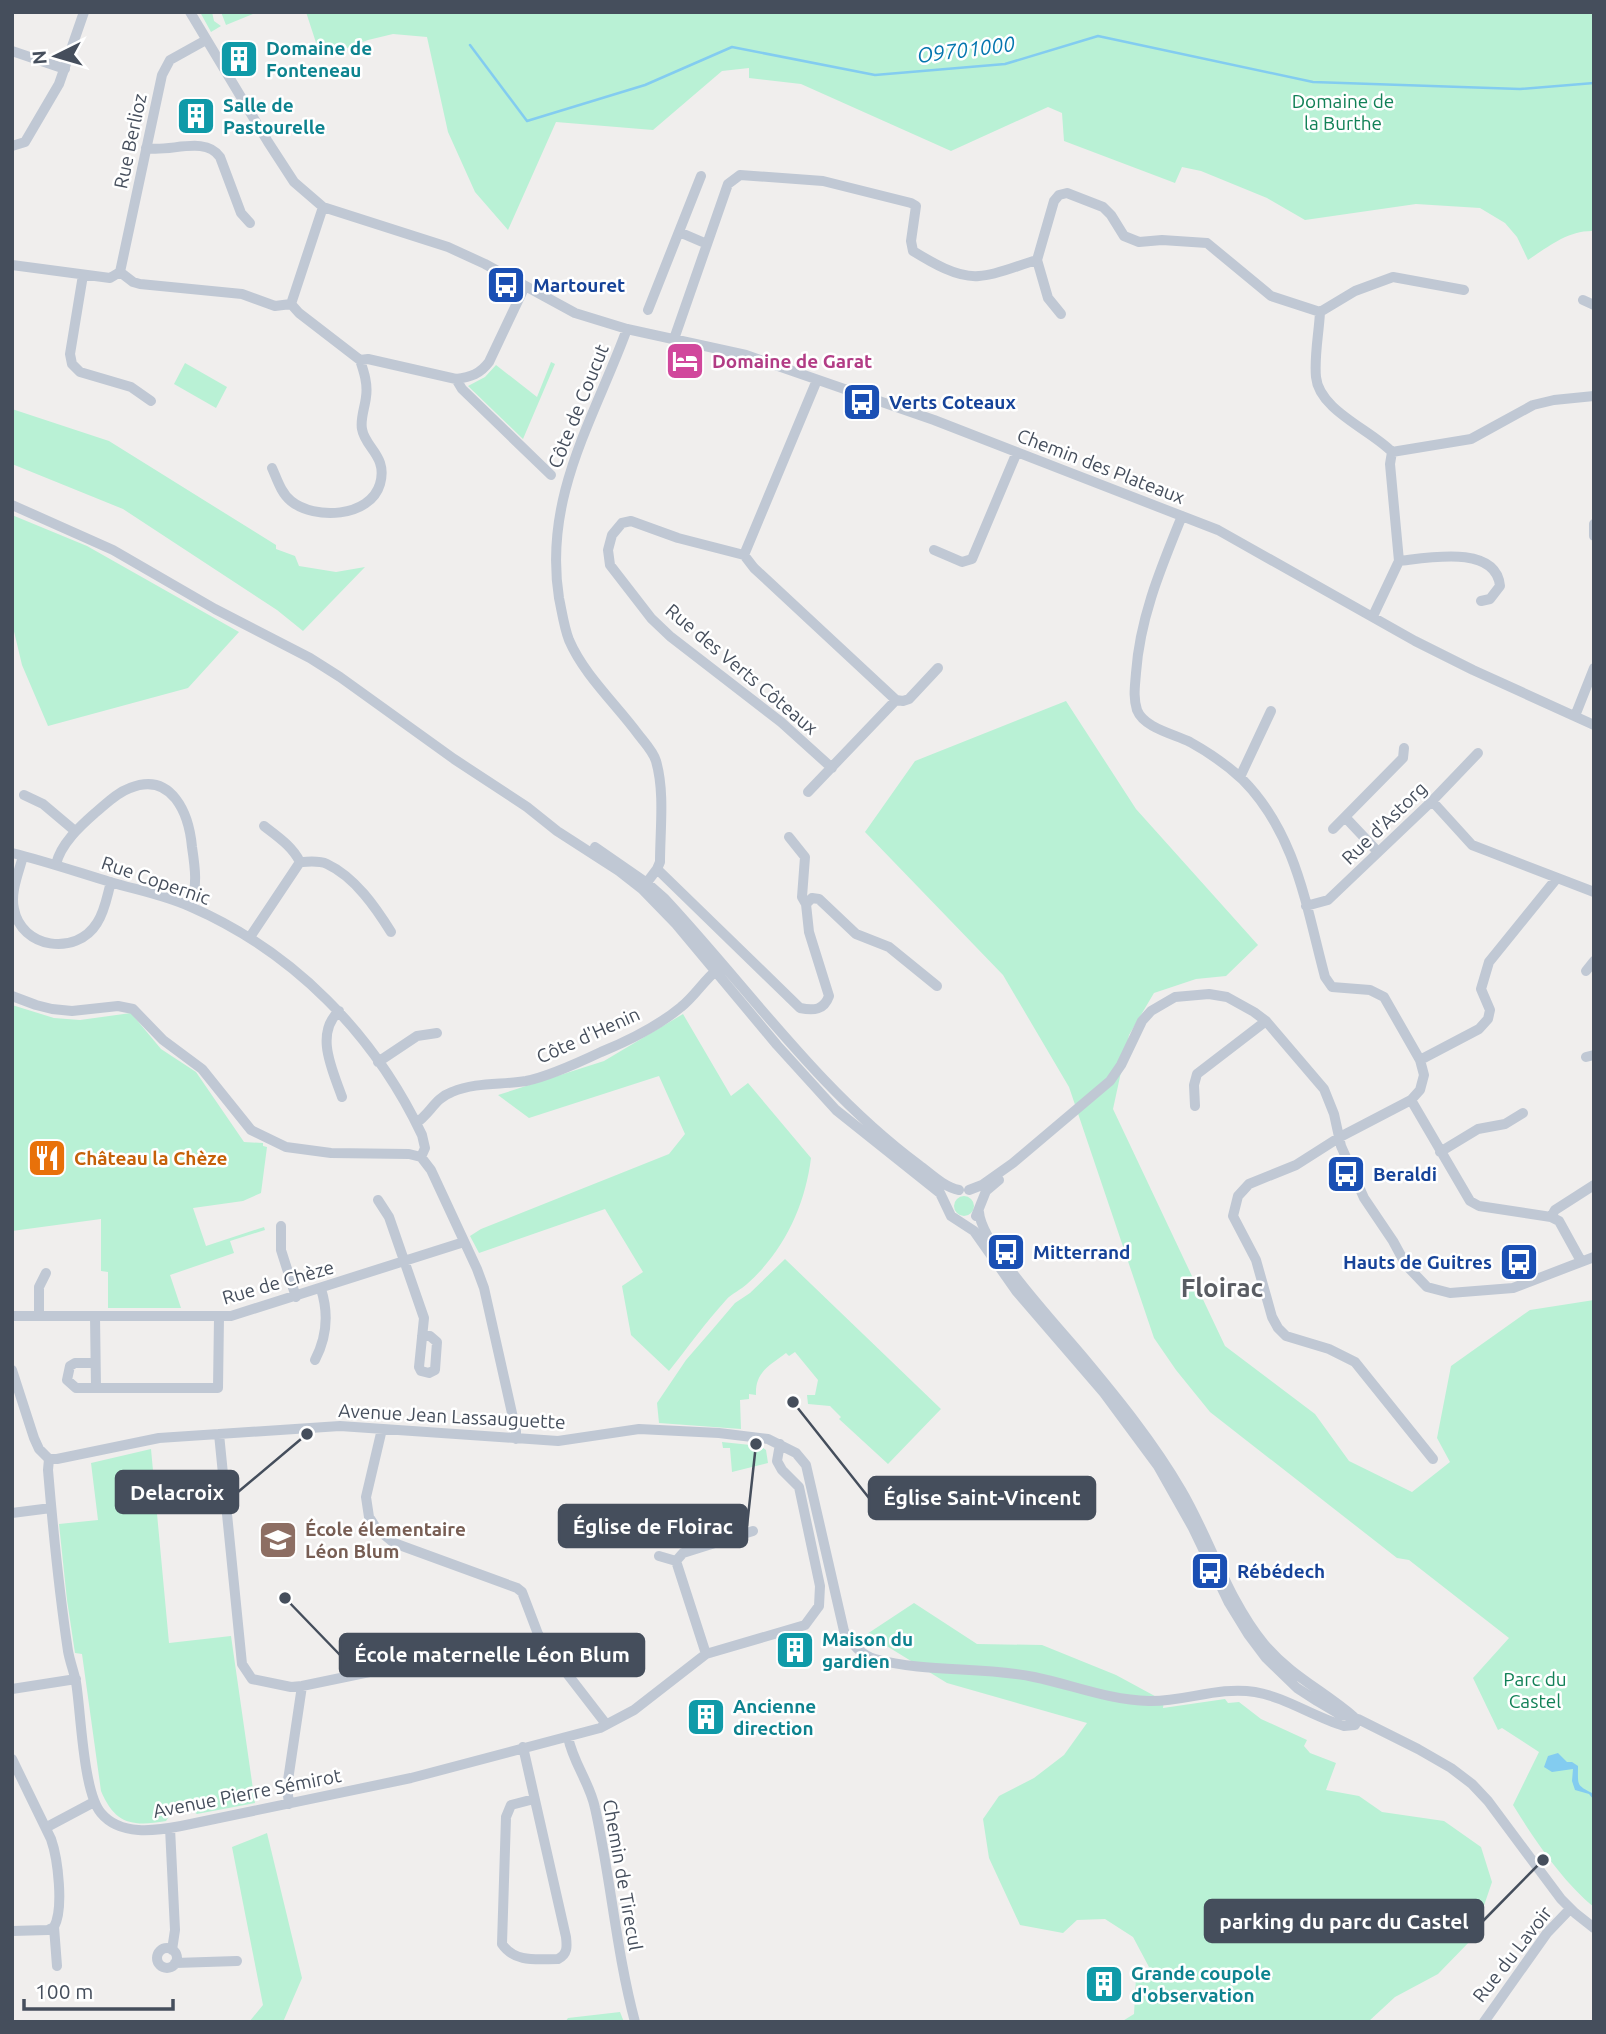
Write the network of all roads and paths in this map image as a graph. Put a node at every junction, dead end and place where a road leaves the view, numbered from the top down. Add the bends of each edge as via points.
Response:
1 (84, 12) edge
2 (190, 12) edge
3 (206, 40) junction
4 (12, 51) edge
5 (65, 69) junction
6 (12, 146) edge
7 (146, 148) junction
8 (701, 176) dead end
9 (323, 208) junction
10 (250, 223) dead end
11 (679, 232) junction
12 (707, 244) junction
13 (1037, 260) junction
14 (12, 265) edge
15 (120, 272) junction
16 (83, 275) junction
17 (524, 286) junction
18 (1464, 290) dead end
19 (1583, 300) dead end
20 (291, 304) junction
21 (1594, 305) edge
22 (648, 310) dead end
23 (1320, 312) junction
24 (1061, 314) dead end
25 (627, 329) junction
26 (674, 339) junction
27 (360, 360) junction
28 (456, 379) junction
29 (817, 380) junction
30 (1594, 396) edge
31 (151, 401) dead end
32 (1017, 452) junction
33 (1392, 452) junction
34 (272, 468) dead end
35 (551, 475) dead end
36 (12, 505) edge
37 (1182, 516) junction
38 (1594, 524) edge
39 (1594, 536) edge
40 (934, 550) dead end
41 (744, 555) junction
42 (1399, 561) junction
43 (1481, 601) dead end
44 (1373, 616) junction
45 (938, 668) dead end
46 (1594, 668) edge
47 (896, 700) junction
48 (1271, 711) dead end
49 (1575, 716) junction
50 (1594, 725) edge
51 (1404, 748) dead end
52 (1478, 753) dead end
53 (832, 768) junction
54 (1240, 778) junction
55 (808, 792) dead end
56 (23, 795) dead end
57 (1432, 801) junction
58 (1345, 817) junction
59 (264, 826) dead end
60 (1333, 829) dead end
61 (75, 831) junction
62 (789, 837) dead end
63 (1378, 852) junction
64 (18, 854) edge
65 (300, 862) junction
66 (56, 864) junction
67 (657, 869) junction
68 (1557, 878) junction
69 (111, 882) junction
70 (645, 886) junction
71 (1594, 892) edge
72 (806, 904) junction
73 (190, 906) junction
74 (1306, 906) junction
75 (391, 932) dead end
76 (250, 937) junction
77 (1594, 961) edge
78 (719, 968) junction
79 (1586, 971) dead end
80 (937, 986) dead end
81 (12, 996) edge
82 (339, 1011) junction
83 (1266, 1021) junction
84 (437, 1033) dead end
85 (1420, 1060) junction
86 (378, 1062) junction
87 (342, 1097) dead end
88 (1410, 1100) junction
89 (1195, 1106) dead end
90 (1523, 1113) dead end
91 (416, 1123) junction
92 (1340, 1138) junction
93 (1440, 1152) junction
94 (421, 1157) junction
95 (1013, 1163) junction
96 (1594, 1185) edge
97 (964, 1190) junction
98 (378, 1199) dead end
99 (947, 1206) junction
100 (980, 1209) junction
101 (1551, 1217) junction
102 (961, 1222) junction
103 (281, 1226) dead end
104 (464, 1242) junction
105 (1594, 1257) edge
106 (1581, 1261) junction
107 (404, 1262) junction
108 (46, 1273) dead end
109 (321, 1289) junction
110 (296, 1297) junction
111 (38, 1315) junction
112 (95, 1316) junction
113 (12, 1317) edge
114 (219, 1317) junction
115 (422, 1336) dead end
116 (315, 1360) dead end
117 (95, 1363) junction
118 (12, 1370) edge
119 (96, 1388) junction
120 (382, 1429) junction
121 (219, 1434) junction
122 (516, 1438) junction
123 (780, 1444) junction
124 (49, 1459) junction
125 (1433, 1459) dead end
126 (51, 1508) junction
127 (12, 1513) edge
128 (753, 1531) dead end
129 (659, 1556) dead end
130 (676, 1561) junction
131 (545, 1645) junction
132 (706, 1654) junction
133 (76, 1679) junction
134 (302, 1686) junction
135 (12, 1689) edge
136 (1357, 1719) junction
137 (606, 1724) junction
138 (568, 1737) junction
139 (523, 1747) junction
140 (12, 1759) edge
141 (534, 1799) junction
142 (94, 1802) junction
143 (289, 1804) junction
144 (47, 1827) junction
145 (170, 1828) junction
146 (1570, 1909) junction
147 (54, 1927) junction
148 (1594, 1928) edge
149 (12, 1931) edge
150 (172, 1950) junction
151 (237, 1961) dead end
152 (175, 1963) junction
153 (57, 1966) dead end
154 (635, 2022) edge
155 (1484, 2022) edge

1 - 5 street
2 - 3 street, Chemin des Plateaux
3 - 7 street, Rue Berlioz via 167,63
3 - 9 street, Chemin des Plateaux via 294,181
4 - 5 street
5 - 6 street via 25,142
7 - 10 street via 203,146 215,150 241,214
7 - 15 street, Rue Berlioz
8 - 11 street
9 - 17 street, Chemin des Plateaux via 448,247
9 - 20 street
11 - 12 street
11 - 22 street
12 - 13 street via 728,184 734,177 748,175 823,181 911,202 916,206 913,251 969,276
12 - 26 street
13 - 23 street via 1055,201 1067,193 1103,207 1124,236 1139,242 1207,243 1271,296
13 - 24 street via 1048,298
14 - 16 street
15 - 16 street via 110,278
15 - 20 street via 140,284 230,292 275,306
16 - 31 street via 71,354 75,369 131,387
17 - 25 street, Chemin des Plateaux via 575,313
17 - 28 street via 489,362 482,371
18 - 23 street via 1393,277 1355,291
19 - 21 street
20 - 27 street
23 - 33 street via 1318,388 1330,405
25 - 26 street, Chemin des Plateaux
25 - 67 street, Côte de Coucut via 568,478 555,548 556,576 569,640 656,761 660,791
26 - 29 street, Chemin des Plateaux via 746,355
27 - 28 street
27 - 34 street via 367,395 362,430 377,456 381,476 375,494 356,508 310,512 288,499
28 - 35 street
29 - 32 street, Chemin des Plateaux
29 - 41 street
30 - 33 street via 1533,405 1471,439
32 - 37 street, Chemin des Plateaux
32 - 40 street via 972,559 962,562
33 - 42 street
36 - 70 street via 113,550 310,658
37 - 44 street, Chemin des Plateaux via 1222,532
37 - 54 street via 1142,623 1134,697 1138,713 1146,721 1190,743
38 - 39 street
41 - 47 street
41 - 53 street, Rue des Verts Côteaux via 631,521 622,523 608,550 610,565 651,618
42 - 43 street via 1475,557 1499,578 1500,586 1490,599
42 - 44 street
44 - 49 street, Chemin des Plateaux via 1473,670
45 - 47 street via 909,699
46 - 49 street
47 - 53 street
48 - 54 street
49 - 50 street, Chemin des Plateaux
51 - 58 street via 1403,758
52 - 57 street, Rue d'Astorg
53 - 55 street
54 - 74 street via 1284,836
56 - 61 street via 43,804
57 - 63 street, Rue d'Astorg
57 - 68 street via 1472,845
58 - 60 street
58 - 63 street
59 - 65 street via 283,840
61 - 66 street
61 - 73 street via 116,794 151,784 167,789 191,833 196,893
62 - 72 street via 805,857 801,889
63 - 74 street, Rue d'Astorg via 1328,900
64 - 66 street, Rue Copernic
64 - 69 street via 14,908 18,922 37,941 64,945 86,935 97,925
65 - 75 street via 328,864 376,908
65 - 76 street
66 - 69 street, Rue Copernic
67 - 70 street
67 - 72 street via 800,1008 811,1011 826,1004 829,996 809,932
68 - 71 street
68 - 85 street via 1489,962 1481,989 1490,1010 1488,1018 1479,1028
69 - 73 street, Rue Copernic
70 - 78 street
72 - 80 street via 812,898 819,900 856,934 890,947
73 - 76 street, Rue Copernic
74 - 85 street via 1332,987 1370,990 1384,997
76 - 82 street, Rue Copernic via 293,968
77 - 79 street
78 - 91 street, Côte d'Henin via 681,1008 624,1041 527,1081 482,1084 452,1092
78 - 97 street via 858,1114 952,1189
78 - 99 street via 777,1045 835,1110 940,1193
81 - 94 street via 62,1010 133,1009 163,1040 202,1069 251,1130 286,1147
82 - 86 street, Rue Copernic
82 - 87 street via 328,1024 327,1046
83 - 89 street via 1197,1074
83 - 92 street via 1324,1089
83 - 95 street via 1227,997 1192,994 1165,1000 1142,1021 1110,1081
84 - 86 street via 417,1036
85 - 88 street via 1424,1075 1420,1090
86 - 91 street, Rue Copernic
88 - 92 street
88 - 93 street
90 - 93 street via 1505,1124 1478,1129
91 - 94 street, Rue Copernic via 425,1148
92 - 106 street via 1364,1198 1406,1265 1427,1287 1450,1293 1513,1288
92 - 125 street via 1249,1184 1238,1196 1233,1216 1256,1261 1278,1328 1286,1336 1355,1362
93 - 101 street via 1470,1201
94 - 104 street
95 - 97 street via 982,1185
95 - 100 street via 986,1191
96 - 101 street
97 - 99 street via 951,1196
97 - 100 street via 979,1199
98 - 107 street
99 - 102 street via 951,1216
100 - 102 street via 972,1220
100 - 136 street via 981,1226 1011,1270 1110,1389 1163,1462 1254,1630 1302,1681
101 - 106 street via 1559,1221
102 - 136 street via 974,1231 1017,1292 1104,1393 1158,1466 1256,1647 1297,1688 1339,1714
103 - 110 street via 281,1250
104 - 107 street, Rue de Chèze
104 - 122 street via 484,1288
105 - 106 street
107 - 109 street, Rue de Chèze
107 - 115 street via 424,1318
108 - 111 street via 39,1287
109 - 110 street, Rue de Chèze
109 - 116 street via 327,1307 324,1342
110 - 114 street, Rue de Chèze
111 - 112 street, Rue de Chèze
111 - 113 street, Rue de Chèze
112 - 114 street, Rue de Chèze
112 - 117 street
114 - 119 street via 218,1388
117 - 119 street
117 - 119 street via 70,1366 67,1380 76,1388
118 - 124 street via 34,1438
120 - 121 street, Avenue Jean Lassauguette via 340,1426
120 - 122 street, Avenue Jean Lassauguette
120 - 131 street via 366,1497 376,1528 394,1543 517,1588
121 - 124 street, Avenue Jean Lassauguette via 159,1438
121 - 134 street via 242,1664 258,1681
122 - 123 street, Avenue Jean Lassauguette via 569,1440 654,1429 745,1436
123 - 132 street via 776,1461 796,1482 802,1501 820,1586 819,1606 800,1628
123 - 136 street, Avenue Jean Lassauguette via 806,1465 845,1631 866,1655 1033,1676 1135,1700 1250,1691 1344,1726 1355,1725
124 - 126 street
126 - 127 street
126 - 133 street
128 - 130 street via 683,1553
129 - 130 street
130 - 132 street
131 - 134 street via 466,1653
131 - 137 street
132 - 137 street, Avenue Pierre Sémirot via 634,1710
133 - 135 street
133 - 142 street
134 - 143 street via 287,1787
136 - 146 street via 1429,1755 1472,1784
137 - 138 street, Avenue Pierre Sémirot
138 - 139 street, Avenue Pierre Sémirot
138 - 154 street, Chemin de Tirecul via 593,1799
139 - 141 street
139 - 143 street, Avenue Pierre Sémirot via 411,1778
140 - 144 street
141 - 141 street via 566,1937 566,1950 558,1959 522,1958 508,1954 502,1944 506,1817 511,1805
142 - 144 street
142 - 145 street, Avenue Pierre Sémirot via 100,1813 118,1826
143 - 145 street, Avenue Pierre Sémirot
144 - 147 street via 55,1849 58,1915
145 - 150 street
146 - 148 street
146 - 155 street, Rue du Lavoir via 1547,1933
147 - 149 street
147 - 153 street
150 - 152 street
150 - 152 street via 161,1950 157,1959 165,1967
151 - 152 street

